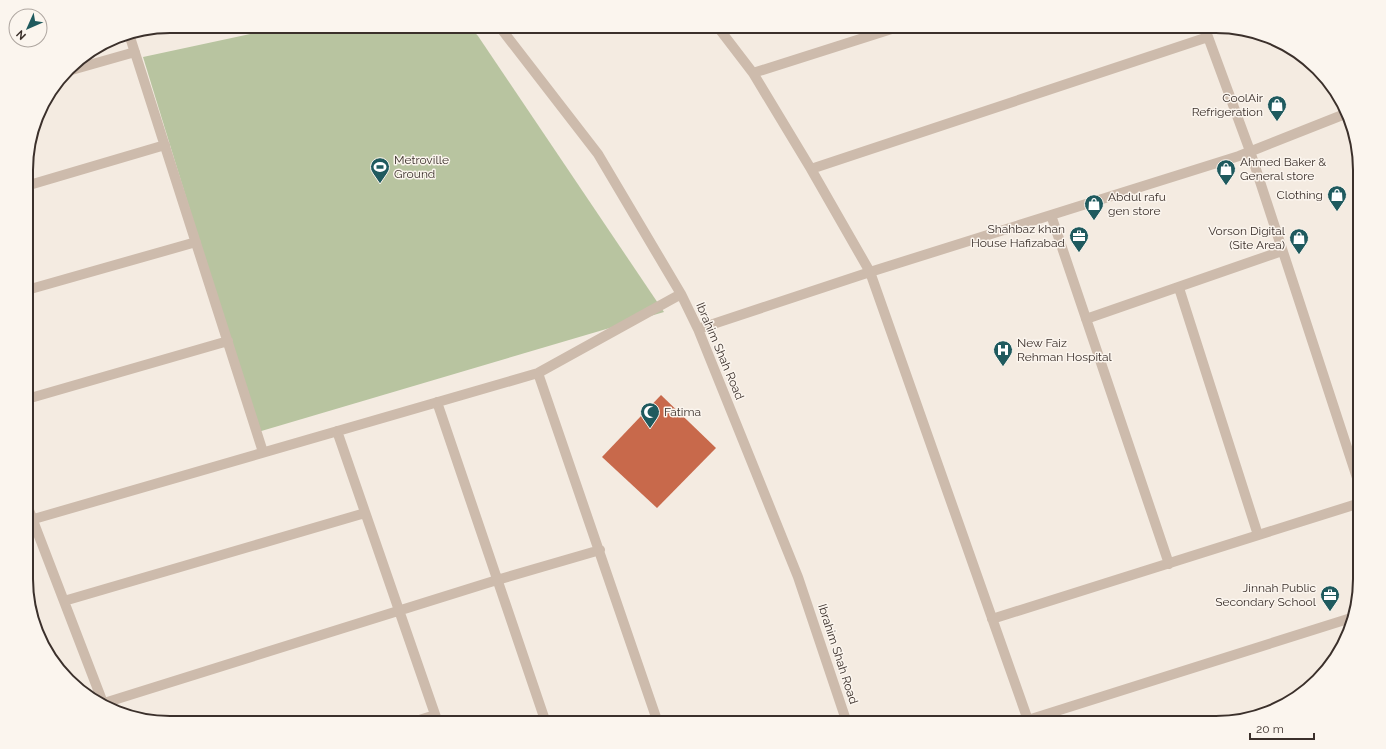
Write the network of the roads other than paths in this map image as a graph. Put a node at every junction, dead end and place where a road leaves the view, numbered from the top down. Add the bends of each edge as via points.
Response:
1 (504, 33) edge
2 (723, 33) edge
3 (878, 33) edge
4 (1207, 33) edge
5 (1208, 37) junction
6 (131, 39) edge
7 (135, 52) junction
8 (79, 68) edge
9 (753, 73) junction
10 (1342, 115) edge
11 (165, 145) junction
12 (1250, 151) junction
13 (812, 169) junction
14 (33, 184) edge
15 (1050, 215) junction
16 (196, 242) junction
17 (1282, 251) junction
18 (870, 272) junction
19 (33, 288) edge
20 (1179, 288) junction
21 (681, 294) junction
22 (1086, 319) junction
23 (698, 329) junction
24 (228, 341) junction
25 (538, 373) junction
26 (33, 396) edge
27 (437, 402) junction
28 (337, 431) junction
29 (263, 452) junction
30 (1353, 466) edge
31 (1353, 506) edge
32 (365, 513) junction
33 (33, 519) edge
34 (33, 527) edge
35 (1258, 535) junction
36 (600, 550) junction
37 (1170, 564) junction
38 (497, 580) junction
39 (64, 600) junction
40 (399, 611) junction
41 (992, 619) junction
42 (1347, 619) edge
43 (100, 697) edge
44 (111, 703) edge
45 (435, 716) edge
46 (544, 716) edge
47 (656, 716) edge
48 (845, 716) edge
49 (1027, 716) edge
50 (1048, 716) edge

1 - 21 street, Ibrahim Shah Road via 598,154
2 - 9 street
3 - 9 street
4 - 5 street
5 - 12 street
5 - 13 street
6 - 7 street
7 - 8 street
7 - 11 street
9 - 13 street
10 - 12 street
11 - 14 street
11 - 16 street
12 - 15 street
12 - 17 street
13 - 18 street
15 - 18 street
15 - 22 street
16 - 19 street
16 - 24 street
17 - 20 street
17 - 30 street
18 - 23 street
18 - 41 street
20 - 22 street
20 - 35 street
21 - 23 street, Ibrahim Shah Road
21 - 25 street
22 - 37 street
23 - 48 street, Ibrahim Shah Road via 798,577
24 - 26 street
24 - 29 street
25 - 27 street
25 - 36 street
27 - 28 street
27 - 38 street
28 - 29 street
28 - 32 street
29 - 33 street
31 - 35 street
32 - 39 street
32 - 40 street
34 - 39 street
35 - 37 street
36 - 38 street
36 - 47 street
37 - 41 street
38 - 40 street
38 - 46 street
39 - 43 street
40 - 44 street
40 - 45 street
41 - 49 street
42 - 50 street

